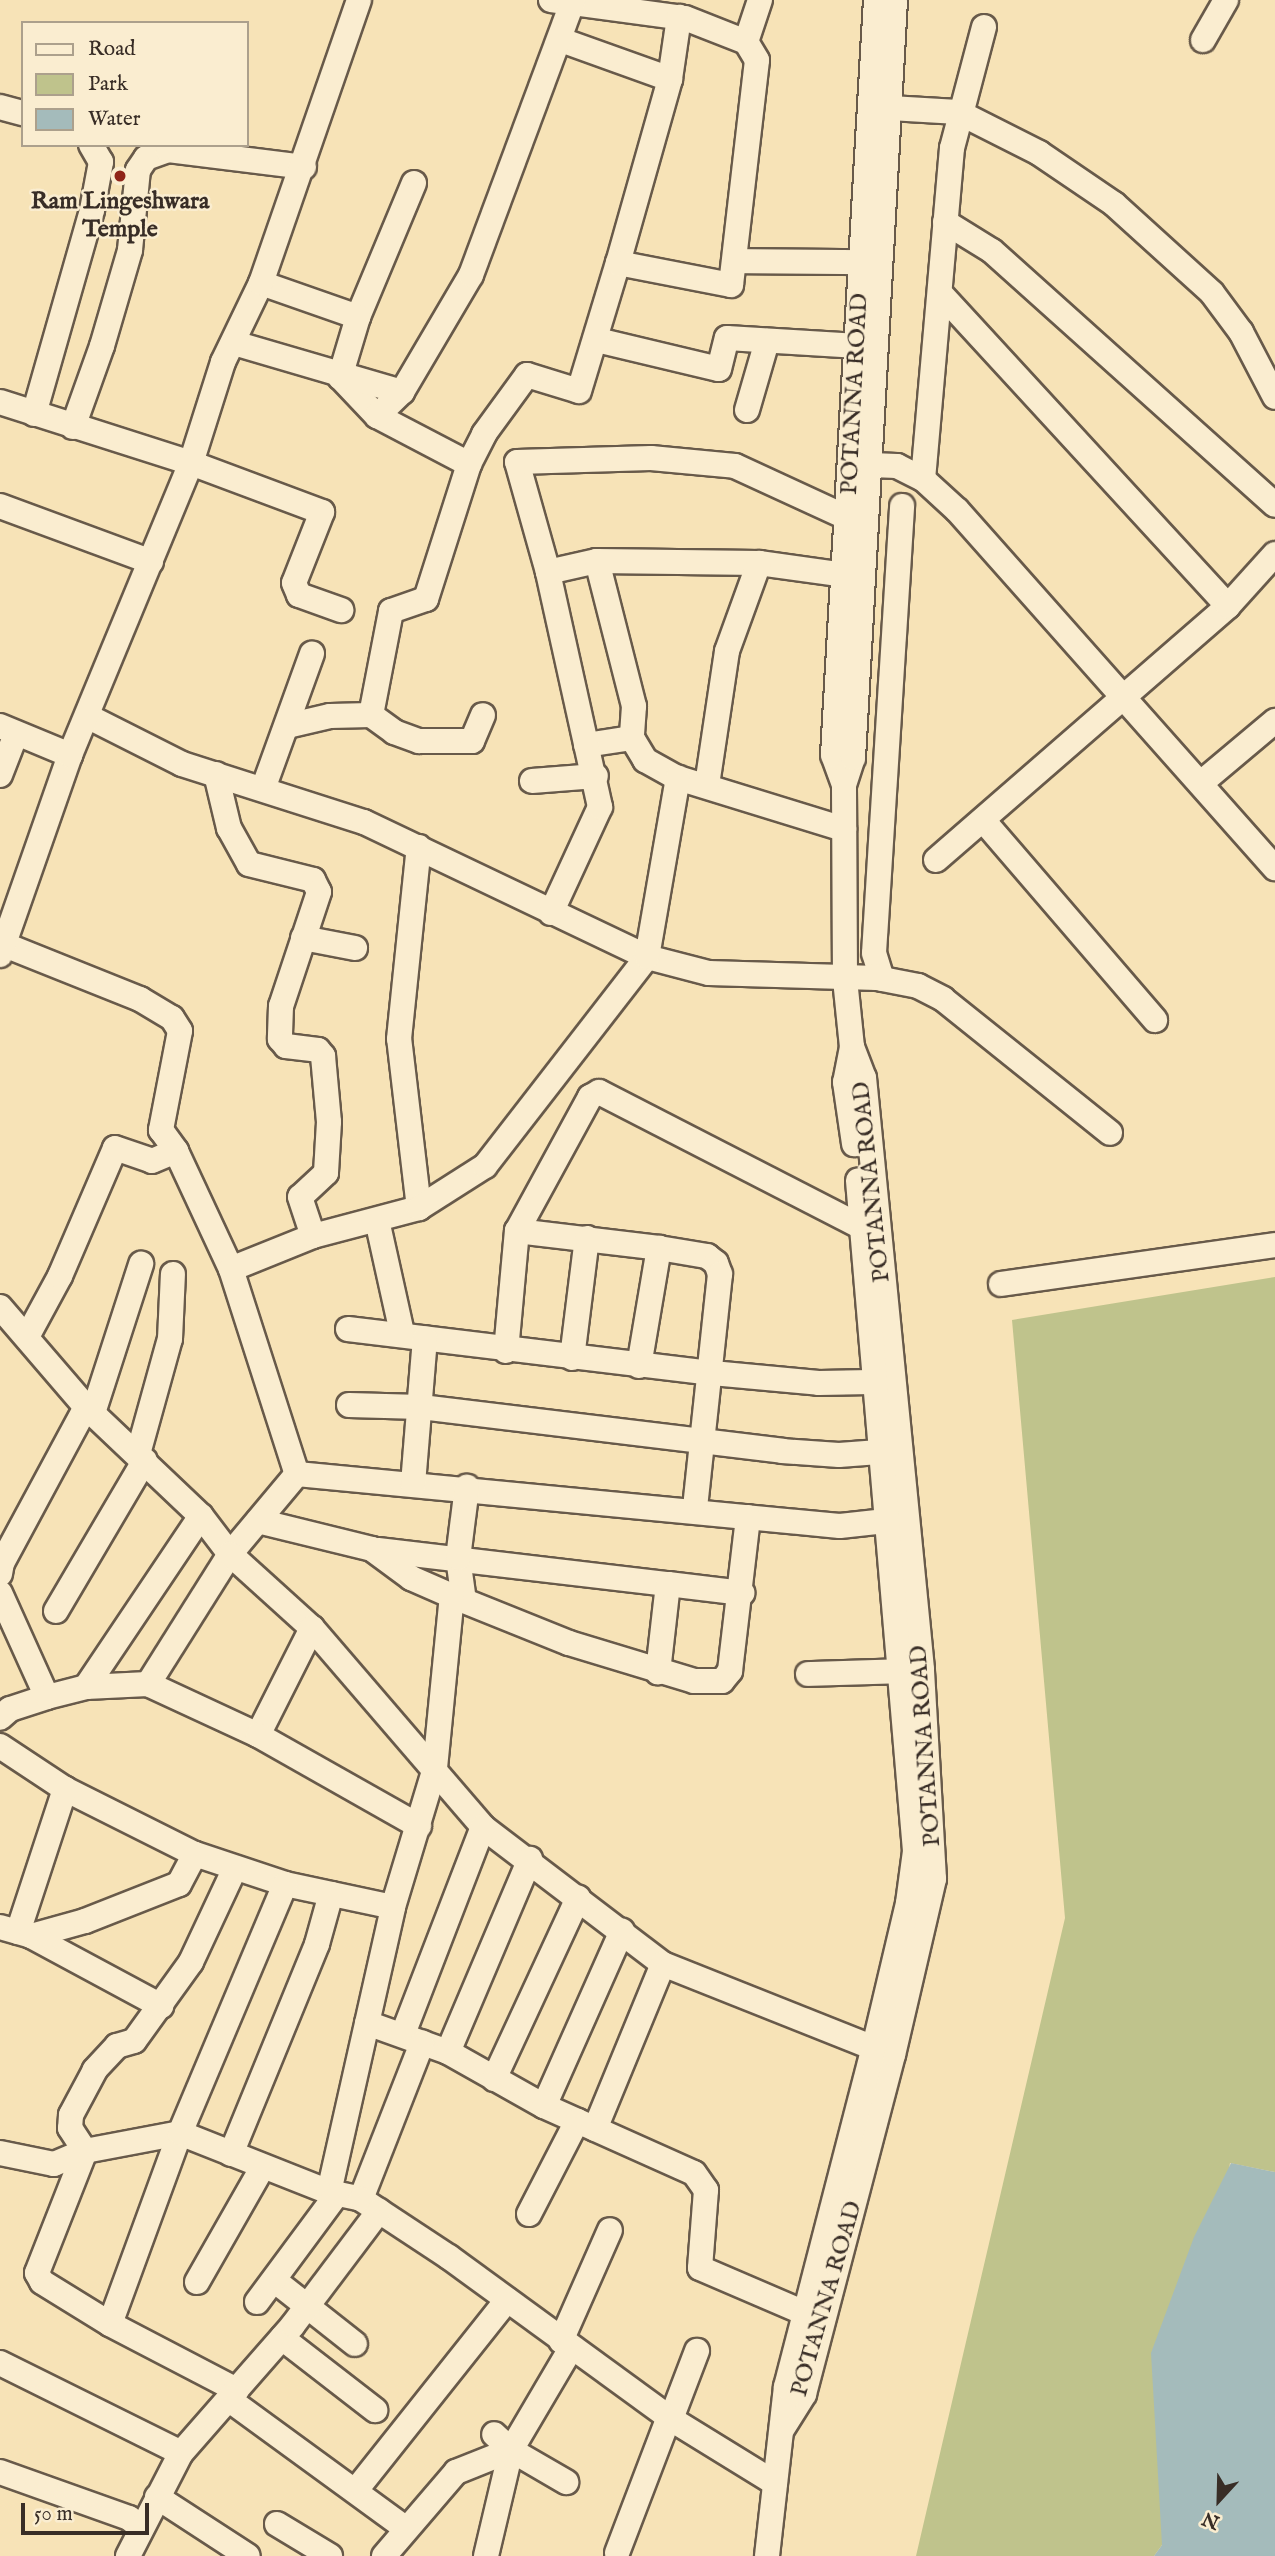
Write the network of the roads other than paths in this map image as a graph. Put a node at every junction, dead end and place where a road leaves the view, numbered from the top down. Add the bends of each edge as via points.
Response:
1 (359, 0) edge
2 (760, 0) edge
3 (876, 0) edge
4 (895, 0) edge
5 (1226, 0) edge
6 (566, 1) edge
7 (679, 17) junction
8 (985, 27) dead end
9 (561, 40) junction
10 (1203, 40) dead end
11 (746, 42) junction
12 (670, 79) junction
13 (0, 107) edge
14 (901, 107) junction
15 (21, 112) edge
16 (958, 112) junction
17 (92, 147) edge
18 (304, 167) junction
19 (414, 183) dead end
20 (945, 222) junction
21 (736, 261) junction
22 (860, 262) junction
23 (618, 263) junction
24 (261, 283) junction
25 (941, 294) junction
26 (358, 317) junction
27 (597, 340) junction
28 (767, 341) junction
29 (234, 343) junction
30 (869, 346) junction
31 (340, 377) junction
32 (402, 392) junction
33 (1275, 397) edge
34 (0, 402) edge
35 (747, 411) dead end
36 (34, 414) junction
37 (377, 416) junction
38 (73, 427) junction
39 (484, 434) junction
40 (517, 462) junction
41 (191, 463) junction
42 (469, 464) junction
43 (883, 465) junction
44 (923, 479) junction
45 (1275, 505) edge
46 (0, 506) edge
47 (902, 506) dead end
48 (850, 519) junction
49 (1275, 554) edge
50 (597, 561) junction
51 (151, 562) junction
52 (759, 563) junction
53 (548, 572) junction
54 (846, 575) junction
55 (1228, 606) junction
56 (341, 610) dead end
57 (312, 654) dead end
58 (1126, 697) junction
59 (371, 715) junction
60 (484, 715) dead end
61 (87, 716) junction
62 (1275, 721) edge
63 (287, 726) junction
64 (8, 730) edge
65 (632, 738) junction
66 (586, 745) junction
67 (70, 755) junction
68 (216, 774) junction
69 (0, 775) edge
70 (596, 776) junction
71 (678, 778) junction
72 (532, 780) dead end
73 (1201, 783) junction
74 (707, 785) junction
75 (844, 785) junction
76 (263, 789) junction
77 (983, 820) junction
78 (844, 830) junction
79 (419, 848) junction
80 (936, 860) dead end
81 (1275, 868) edge
82 (551, 913) junction
83 (303, 938) junction
84 (2, 948) edge
85 (355, 948) dead end
86 (647, 957) junction
87 (867, 978) junction
88 (1154, 1020) dead end
89 (852, 1047) junction
90 (1110, 1133) dead end
91 (176, 1152) junction
92 (419, 1208) junction
93 (377, 1220) junction
94 (858, 1225) junction
95 (517, 1231) junction
96 (313, 1236) junction
97 (587, 1238) junction
98 (1275, 1245) edge
99 (659, 1248) junction
100 (141, 1264) dead end
101 (231, 1269) junction
102 (173, 1274) dead end
103 (1001, 1284) dead end
104 (0, 1307) edge
105 (348, 1329) dead end
106 (27, 1335) junction
107 (414, 1335) junction
108 (506, 1351) junction
109 (572, 1358) junction
110 (639, 1366) junction
111 (712, 1373) junction
112 (872, 1382) junction
113 (349, 1405) dead end
114 (422, 1407) junction
115 (90, 1410) junction
116 (704, 1442) junction
117 (879, 1452) junction
118 (141, 1457) junction
119 (297, 1474) junction
120 (413, 1484) junction
121 (467, 1486) junction
122 (695, 1509) junction
123 (201, 1516) junction
124 (748, 1517) junction
125 (258, 1521) junction
126 (886, 1521) junction
127 (372, 1549) junction
128 (230, 1553) junction
129 (458, 1558) junction
130 (0, 1574) edge
131 (668, 1584) junction
132 (742, 1592) junction
133 (0, 1593) edge
134 (454, 1604) junction
135 (56, 1611) dead end
136 (312, 1628) junction
137 (903, 1671) junction
138 (658, 1672) junction
139 (808, 1674) dead end
140 (148, 1684) junction
141 (86, 1687) junction
142 (47, 1697) junction
143 (0, 1718) edge
144 (258, 1735) junction
145 (0, 1746) edge
146 (435, 1768) junction
147 (65, 1788) junction
148 (419, 1826) junction
149 (483, 1828) junction
150 (195, 1854) junction
151 (530, 1859) junction
152 (235, 1868) junction
153 (285, 1884) junction
154 (331, 1894) junction
155 (579, 1898) junction
156 (393, 1908) junction
157 (622, 1931) junction
158 (16, 1932) edge
159 (663, 1964) junction
160 (161, 2006) junction
161 (367, 2023) junction
162 (413, 2039) junction
163 (884, 2051) junction
164 (447, 2052) junction
165 (494, 2079) junction
166 (544, 2106) junction
167 (586, 2125) junction
168 (180, 2133) junction
169 (85, 2151) junction
170 (0, 2153) edge
171 (231, 2154) junction
172 (262, 2168) junction
173 (351, 2199) junction
174 (529, 2214) dead end
175 (610, 2230) dead end
176 (274, 2280) junction
177 (197, 2282) dead end
178 (507, 2300) junction
179 (257, 2302) dead end
180 (308, 2307) junction
181 (805, 2314) junction
182 (110, 2324) junction
183 (282, 2338) junction
184 (355, 2343) dead end
185 (566, 2345) junction
186 (697, 2351) dead end
187 (0, 2363) edge
188 (234, 2395) junction
189 (374, 2410) dead end
190 (670, 2418) junction
191 (783, 2428) junction
192 (502, 2442) junction
193 (181, 2453) junction
194 (0, 2472) edge
195 (566, 2482) dead end
196 (775, 2483) junction
197 (356, 2490) junction
198 (157, 2497) junction
199 (277, 2524) dead end
200 (140, 2527) junction
201 (404, 2527) junction
202 (617, 2553) dead end
203 (128, 2556) edge
204 (248, 2556) edge
205 (330, 2556) edge
206 (384, 2556) edge
207 (486, 2556) edge
208 (767, 2556) edge

1 - 18 street
2 - 11 street
3 - 22 street, POTANNA ROAD
4 - 14 street, POTANNA ROAD
5 - 10 street
6 - 7 street
6 - 9 street
7 - 11 street
7 - 12 street
8 - 16 street
9 - 12 street
9 - 32 street via 471,275
11 - 21 street via 757,60
12 - 23 street
13 - 15 street
14 - 16 street
14 - 30 street, POTANNA ROAD
16 - 20 street
16 - 33 street via 1039,153 1114,204 1212,293 1241,332
17 - 36 street via 100,162 92,211
18 - 24 street
18 - 38 street via 168,150 146,158 138,170 130,250
19 - 26 street
20 - 25 street
20 - 45 street via 992,251
21 - 22 street
21 - 23 street via 731,285
22 - 30 street, POTANNA ROAD
23 - 27 street
24 - 26 street
24 - 29 street
25 - 44 street
25 - 55 street
26 - 31 street
27 - 28 street via 719,369 727,338
27 - 39 street via 579,391 527,374
28 - 30 street
28 - 35 street
29 - 31 street
29 - 41 street
30 - 43 street, POTANNA ROAD
30 - 48 street, POTANNA ROAD
31 - 32 street
31 - 37 street
32 - 37 street
34 - 36 street
36 - 38 street
37 - 42 street
38 - 41 street
39 - 40 street
39 - 42 street
40 - 48 street via 651,458 735,466
40 - 53 street
41 - 51 street
41 - 56 street via 323,512 294,583 299,595
42 - 59 street via 426,598 391,611
43 - 44 street
43 - 75 street, POTANNA ROAD via 853,758
44 - 58 street via 957,510
46 - 51 street
47 - 87 street via 874,953
48 - 54 street, POTANNA ROAD
49 - 55 street
50 - 52 street
50 - 53 street
50 - 65 street via 634,706
51 - 61 street
52 - 54 street
52 - 74 street via 727,651
53 - 66 street
54 - 75 street, POTANNA ROAD via 833,755
55 - 58 street
57 - 63 street
58 - 73 street
58 - 77 street
59 - 60 street via 394,732 419,741 472,741
59 - 63 street via 330,716
61 - 67 street
61 - 68 street via 182,764
62 - 73 street
63 - 76 street
64 - 67 street
64 - 69 street
65 - 66 street
65 - 71 street via 645,760
66 - 70 street
67 - 84 street
68 - 76 street
68 - 83 street via 229,828 249,864 317,884 319,892
70 - 72 street
70 - 82 street via 600,807
71 - 74 street
71 - 86 street
73 - 81 street
74 - 78 street
75 - 78 street, POTANNA ROAD
76 - 79 street via 364,822
77 - 80 street
77 - 88 street
78 - 87 street, POTANNA ROAD
79 - 82 street
79 - 92 street via 399,1039
82 - 86 street
83 - 85 street
83 - 96 street via 281,1006 280,1040 286,1046 318,1050 323,1056 329,1122 326,1173 300,1197
84 - 91 street via 140,999 172,1018 180,1031 161,1130
86 - 87 street via 709,973
86 - 92 street via 485,1166
87 - 89 street, POTANNA ROAD
87 - 90 street via 918,986 943,999
89 - 94 street, POTANNA ROAD via 845,1082 858,1166
89 - 163 street, POTANNA ROAD via 864,1078 922,1669 935,1850 929,1906
91 - 101 street
91 - 106 street via 152,1161 115,1148 60,1276
92 - 93 street
93 - 96 street
93 - 107 street
94 - 95 street via 599,1092 590,1097
94 - 112 street, POTANNA ROAD
95 - 97 street
95 - 108 street
96 - 101 street
97 - 99 street
97 - 109 street
98 - 103 street
99 - 110 street
99 - 111 street via 707,1256 716,1263 720,1274
100 - 115 street
101 - 119 street
102 - 118 street via 170,1339
104 - 106 street
105 - 107 street
106 - 115 street
107 - 108 street
107 - 114 street
108 - 109 street
109 - 110 street
110 - 111 street
111 - 112 street via 819,1383
111 - 116 street
112 - 117 street, POTANNA ROAD
113 - 114 street
114 - 116 street
114 - 120 street
115 - 118 street
115 - 130 street via 2,1563
116 - 117 street via 839,1455
116 - 122 street
117 - 126 street, POTANNA ROAD
118 - 123 street
118 - 135 street
119 - 120 street
119 - 125 street
120 - 121 street
121 - 122 street
121 - 129 street
122 - 124 street
123 - 128 street
123 - 141 street
124 - 126 street via 840,1526
124 - 132 street
125 - 127 street
125 - 128 street
126 - 137 street, POTANNA ROAD
127 - 129 street
127 - 134 street
128 - 136 street
128 - 140 street
129 - 131 street
129 - 134 street
131 - 132 street
131 - 138 street
132 - 138 street via 730,1671 724,1678 694,1681
133 - 142 street
134 - 138 street
134 - 146 street
136 - 144 street
136 - 146 street
137 - 139 street
137 - 163 street, POTANNA ROAD via 915,1851
140 - 141 street
140 - 144 street
141 - 142 street
142 - 143 street via 10,1709
144 - 148 street
145 - 147 street
146 - 148 street
146 - 149 street
147 - 150 street
147 - 158 street
148 - 156 street
149 - 151 street
149 - 162 street
150 - 152 street
150 - 158 street via 178,1884 85,1921
151 - 155 street
151 - 164 street
152 - 153 street
152 - 160 street via 191,1962
153 - 154 street
153 - 168 street
154 - 156 street
154 - 171 street via 317,1944
155 - 157 street
155 - 165 street
156 - 161 street
157 - 159 street
157 - 166 street
158 - 160 street
159 - 163 street
159 - 167 street
160 - 169 street via 134,2041 117,2046 95,2070 71,2115 70,2128
161 - 162 street
161 - 173 street
162 - 164 street
162 - 173 street
163 - 181 street, POTANNA ROAD
163 - 191 street, POTANNA ROAD via 804,2394
164 - 165 street
165 - 166 street
166 - 167 street
167 - 174 street
167 - 181 street via 694,2173 706,2190 700,2268
168 - 169 street
168 - 171 street
168 - 182 street
169 - 170 street via 54,2164
169 - 182 street via 37,2273 42,2282
171 - 172 street
172 - 173 street
172 - 177 street
173 - 176 street
173 - 178 street
173 - 180 street
175 - 185 street
176 - 179 street
176 - 180 street
178 - 185 street
178 - 197 street
180 - 183 street
180 - 184 street
181 - 191 street, POTANNA ROAD via 786,2387
182 - 188 street
183 - 188 street
183 - 189 street
185 - 190 street
185 - 192 street
186 - 190 street
187 - 193 street
188 - 193 street
188 - 197 street
190 - 196 street
190 - 202 street
191 - 196 street, POTANNA ROAD
192 - 195 street
192 - 201 street via 456,2472
192 - 207 street
193 - 198 street
194 - 200 street via 129,2518
196 - 208 street, POTANNA ROAD
197 - 201 street
198 - 200 street
198 - 204 street
199 - 205 street
200 - 203 street
201 - 206 street

